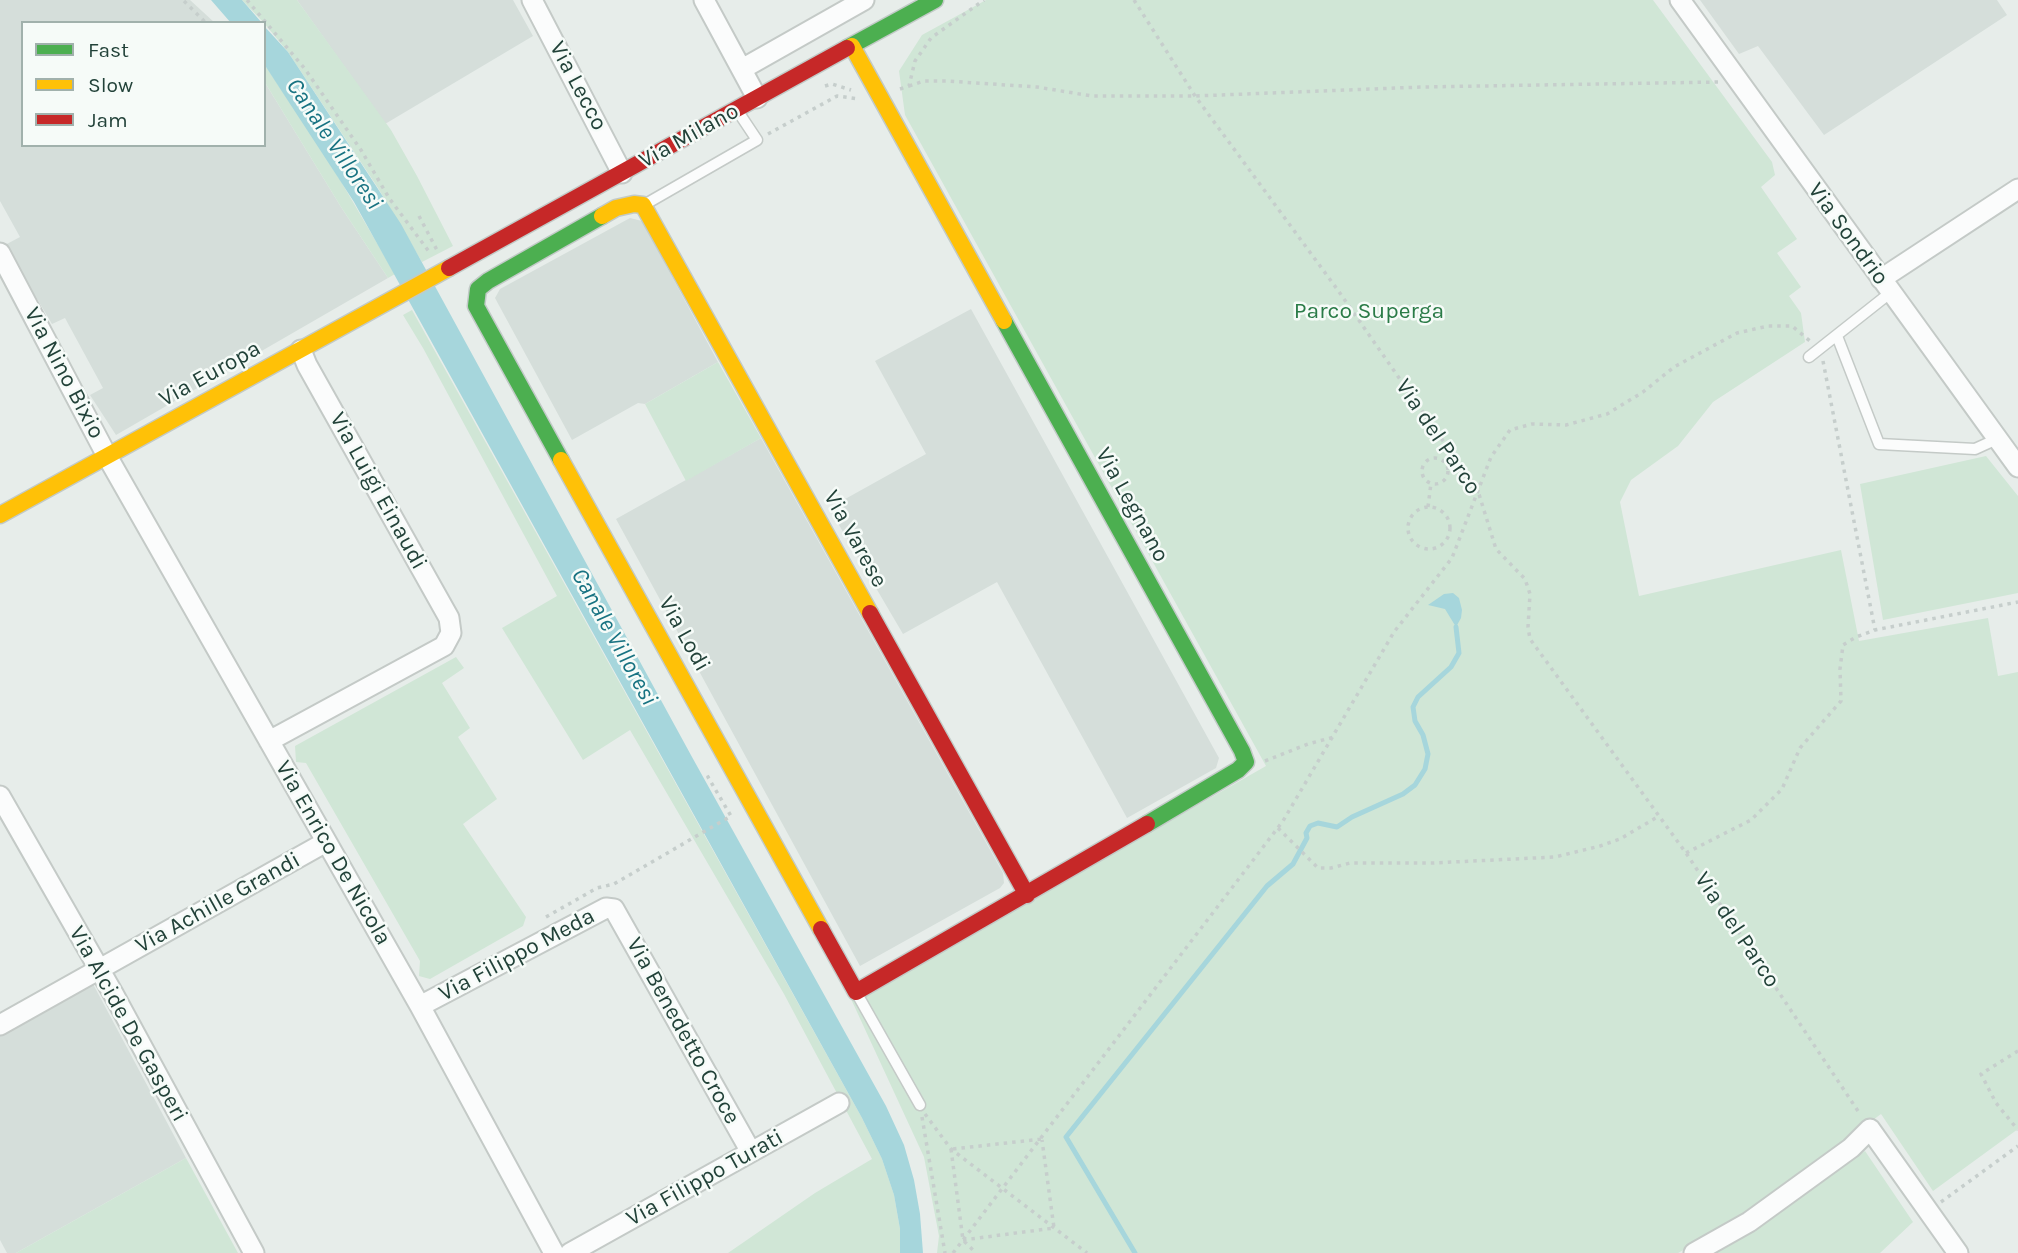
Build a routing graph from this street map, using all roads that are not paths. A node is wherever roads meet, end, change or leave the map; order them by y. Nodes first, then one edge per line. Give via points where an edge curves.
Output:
1 (532, 0) edge
2 (704, 0) edge
3 (864, 0) edge
4 (935, 0) edge
5 (1680, 0) edge
6 (852, 46) junction
7 (742, 69) junction
8 (757, 98) junction
9 (737, 110) junction
10 (622, 173) junction
11 (2018, 189) edge
12 (643, 205) junction
13 (0, 253) edge
14 (443, 271) joint
15 (1886, 286) junction
16 (1837, 336) junction
17 (301, 350) junction
18 (1809, 356) dead end
19 (1997, 439) junction
20 (107, 456) junction
21 (2018, 467) edge
22 (0, 515) edge
23 (269, 741) junction
24 (0, 796) edge
25 (326, 842) junction
26 (1027, 895) junction
27 (614, 909) joint
28 (98, 971) junction
29 (856, 992) junction
30 (421, 1006) junction
31 (0, 1025) edge
32 (839, 1103) dead end
33 (920, 1105) road end
34 (751, 1153) junction
35 (254, 1253) edge
36 (554, 1253) edge
37 (570, 1253) edge
38 (1694, 1253) edge
39 (1958, 1253) edge

1 - 10 street, Via Lecco
2 - 7 street
3 - 7 street, Via Milano
4 - 6 street, Via Milano
5 - 15 street, Via Sondrio
6 - 8 street, Via Milano
6 - 26 street, Via Legnano via 1246,762
7 - 8 street
8 - 9 street, Via Milano
9 - 10 street, Via Milano
9 - 12 lane via 757,140
10 - 14 street, Via Milano
11 - 15 street
12 - 26 street, Via Varese
12 - 29 street, Via Lodi via 617,208 488,281 478,289 476,306
13 - 20 street, Via Nino Bixio
14 - 17 street, Via Europa
15 - 16 lane
15 - 19 street, Via Sondrio
16 - 18 lane
16 - 19 lane via 1879,444 1975,449
17 - 20 street, Via Europa
17 - 23 street, Via Luigi Einaudi via 449,618 451,633 444,646
19 - 21 street, Via Sondrio
20 - 22 street, Via Europa
20 - 23 street, Via Enrico De Nicola
23 - 25 street, Via Enrico De Nicola
24 - 28 street, Via Alcide De Gasperi
25 - 28 street, Via Achille Grandi
25 - 30 street, Via Enrico De Nicola
26 - 29 street
27 - 30 street, Via Filippo Meda via 606,908
27 - 34 street, Via Benedetto Croce
28 - 31 street, Via Achille Grandi
28 - 35 street, Via Alcide De Gasperi
29 - 33 lane
30 - 36 street, Via Enrico De Nicola
32 - 34 street, Via Filippo Turati
34 - 37 street, Via Filippo Turati
38 - 39 street via 1749,1222 1870,1129

